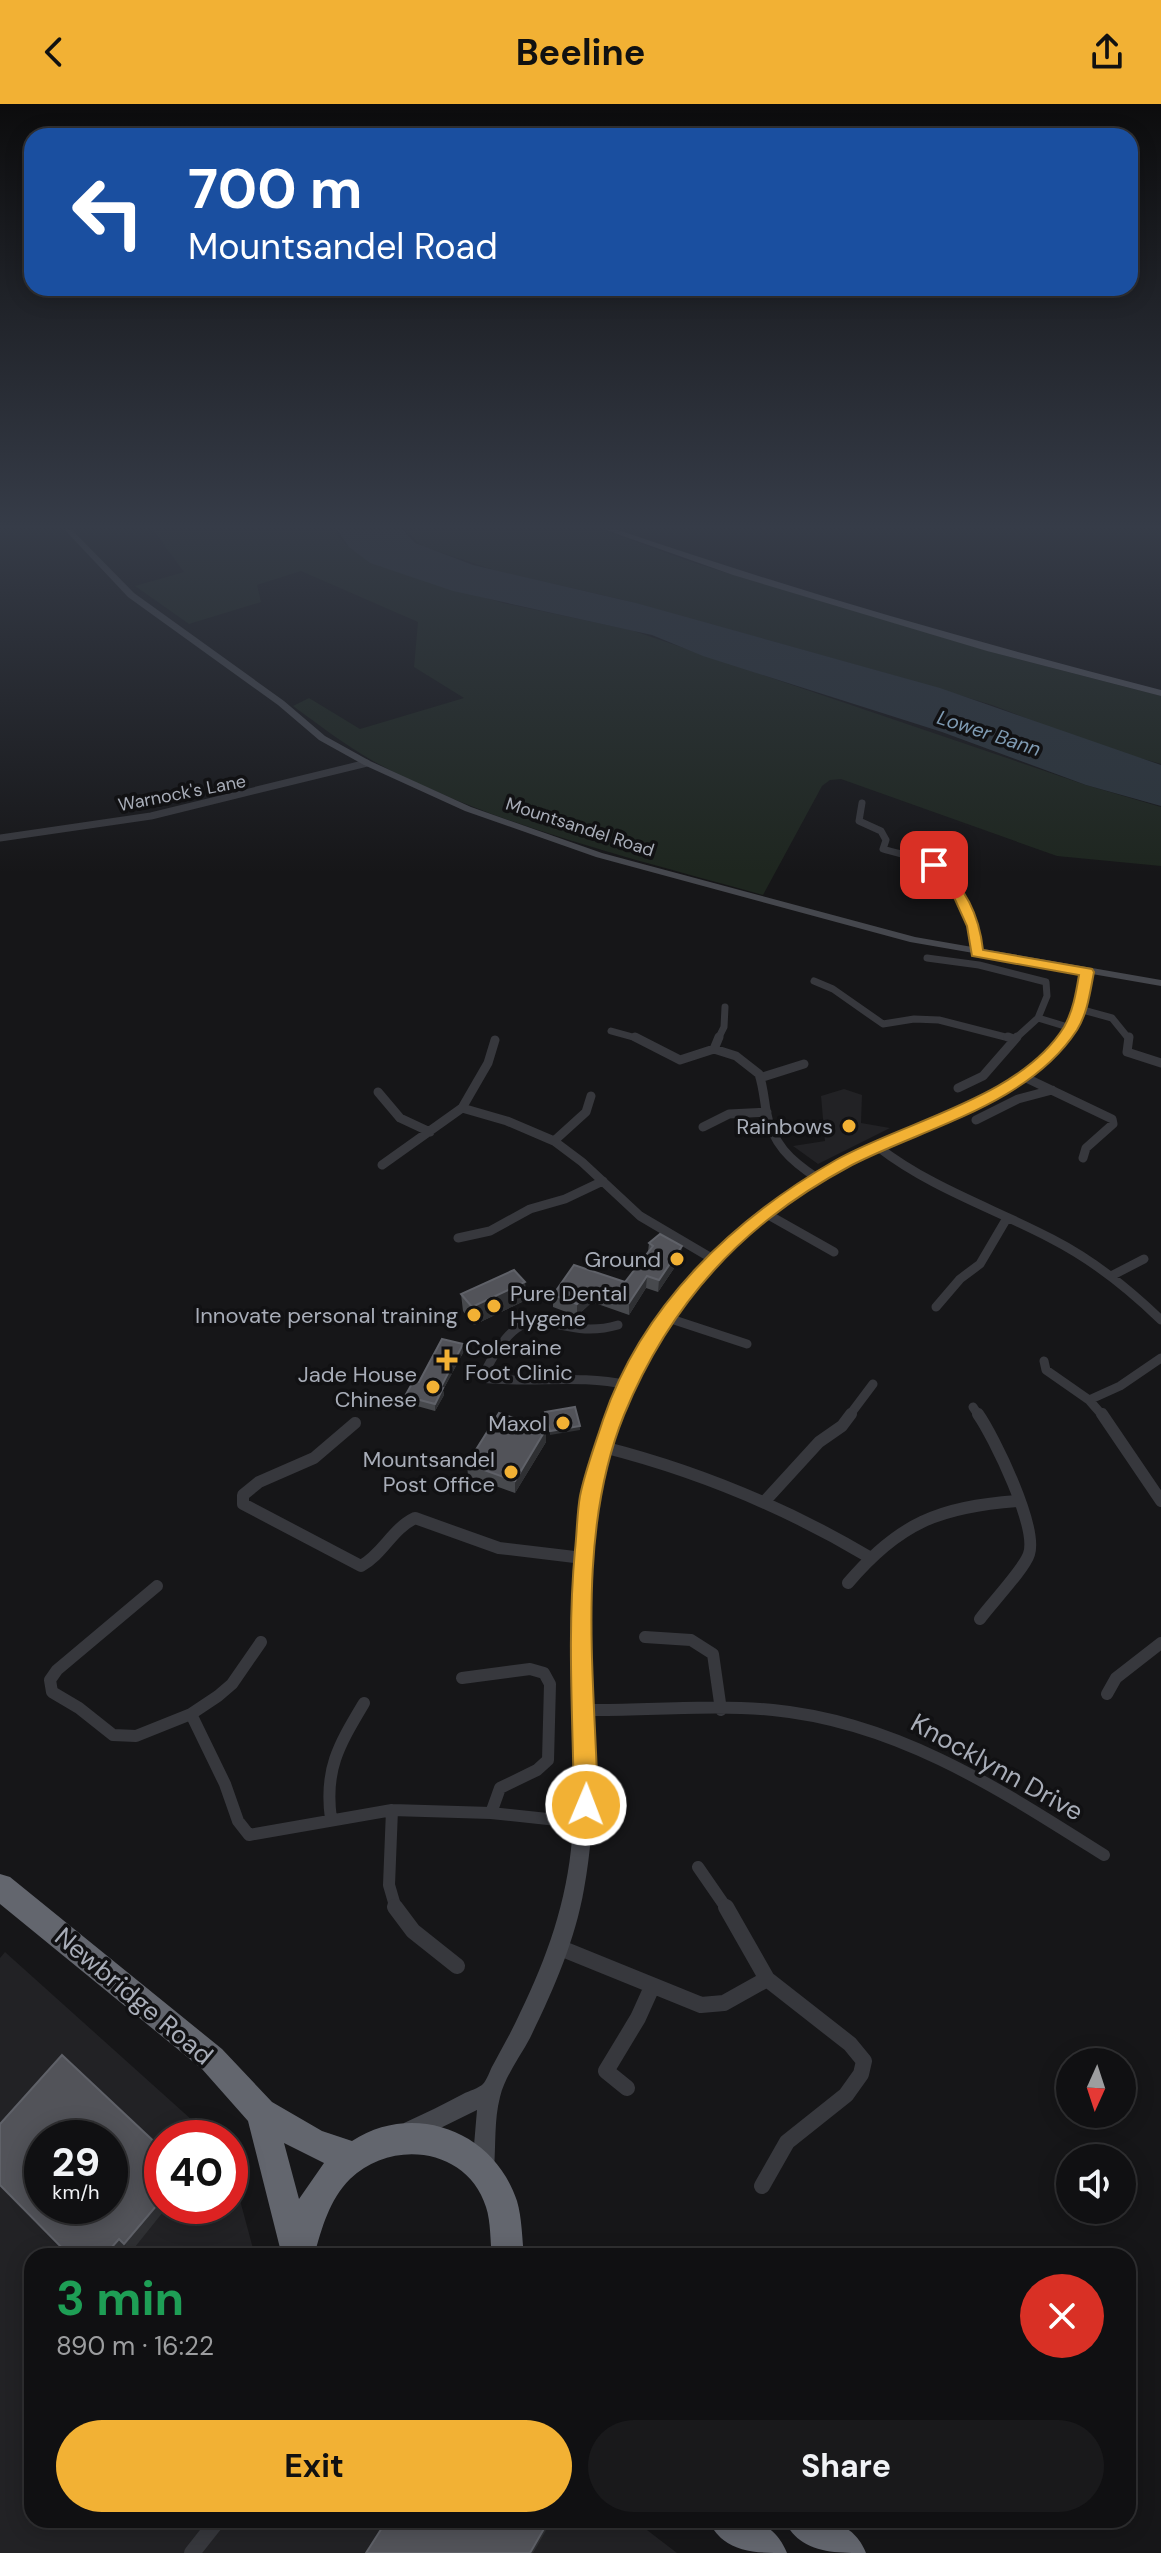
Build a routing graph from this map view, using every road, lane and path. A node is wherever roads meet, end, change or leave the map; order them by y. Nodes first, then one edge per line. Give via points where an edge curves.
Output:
1 (199, 644) edge
2 (974, 644) edge
3 (1161, 693) edge
4 (367, 763) junction
5 (862, 803) dead end
6 (0, 838) edge
7 (977, 953) junction
8 (927, 958) dead end
9 (1087, 972) junction
10 (814, 981) dead end
11 (1161, 983) edge
12 (725, 1007) dead end
13 (1079, 1009) junction
14 (1038, 1018) junction
15 (1071, 1028) junction
16 (611, 1031) dead end
17 (1013, 1039) junction
18 (495, 1040) dead end
19 (714, 1049) junction
20 (1161, 1063) edge
21 (804, 1064) dead end
22 (1022, 1076) junction
23 (763, 1077) junction
24 (958, 1088) dead end
25 (1052, 1090) junction
26 (378, 1092) dead end
27 (591, 1096) dead end
28 (462, 1108) junction
29 (767, 1112) junction
30 (976, 1120) dead end
31 (703, 1127) dead end
32 (430, 1132) junction
33 (554, 1141) junction
34 (878, 1147) junction
35 (1083, 1158) dead end
36 (382, 1165) dead end
37 (817, 1178) junction
38 (603, 1181) junction
39 (765, 1213) junction
40 (1007, 1218) junction
41 (458, 1238) dead end
42 (834, 1252) dead end
43 (713, 1259) junction
44 (1144, 1259) dead end
45 (1113, 1275) junction
46 (936, 1307) dead end
47 (665, 1317) junction
48 (1161, 1320) edge
49 (618, 1325) dead end
50 (747, 1344) dead end
51 (1161, 1358) edge
52 (1044, 1361) dead end
53 (873, 1384) dead end
54 (627, 1385) junction
55 (1089, 1400) junction
56 (973, 1407) dead end
57 (355, 1423) dead end
58 (603, 1447) junction
59 (765, 1501) junction
60 (1017, 1501) junction
61 (1161, 1501) edge
62 (869, 1557) junction
63 (583, 1558) junction
64 (848, 1583) dead end
65 (157, 1586) dead end
66 (980, 1619) dead end
67 (645, 1637) dead end
68 (261, 1642) dead end
69 (1161, 1643) edge
70 (462, 1678) dead end
71 (1107, 1694) dead end
72 (364, 1703) dead end
73 (585, 1710) junction
74 (721, 1710) junction
75 (191, 1714) junction
76 (392, 1810) junction
77 (491, 1813) junction
78 (331, 1819) junction
79 (585, 1823) junction
80 (1104, 1855) dead end
81 (698, 1867) dead end
82 (0, 1887) edge
83 (558, 1947) junction
84 (457, 1966) dead end
85 (767, 1979) junction
86 (652, 1987) junction
87 (627, 2088) dead end
88 (490, 2092) junction
89 (261, 2113) junction
90 (405, 2135) junction
91 (351, 2156) junction
92 (483, 2169) junction
93 (762, 2186) dead end
94 (296, 2248) edge
95 (300, 2248) edge
96 (514, 2248) edge
97 (212, 2528) edge
98 (736, 2528) edge
99 (813, 2528) edge
100 (192, 2553) edge
101 (769, 2553) edge
102 (848, 2553) edge

1 - 4 street, Mountsandel Road via 322,738
2 - 3 main road
4 - 6 street, Warnock's Lane via 151,816
4 - 7 street, Mountsandel Road via 468,809 599,855
5 - 7 street via 859,821 881,831 883,849 934,865 948,876 974,926
7 - 9 street, Mountsandel Road
8 - 14 street via 1046,982 1047,999
9 - 11 street, Mountsandel Road
9 - 13 street
10 - 17 street via 883,1024 947,1022
12 - 19 street via 724,1027
13 - 15 street
13 - 20 street via 1112,1018 1129,1037 1127,1052
14 - 15 street
14 - 17 street
15 - 22 street
16 - 19 street via 648,1043 671,1059 689,1060
17 - 24 street via 979,1081
18 - 28 street
19 - 23 street via 753,1065
21 - 23 street
22 - 25 street
22 - 34 street via 987,1098
23 - 29 street
25 - 30 street via 1018,1099
25 - 35 street via 1112,1119
26 - 32 street via 400,1118
27 - 33 street via 586,1112
28 - 32 street
28 - 33 street
29 - 31 street via 729,1114
29 - 37 street via 782,1150
32 - 36 street
33 - 38 street
34 - 37 street
34 - 40 street via 932,1185
37 - 39 street
38 - 41 street via 490,1231
38 - 43 street via 640,1216
39 - 42 street
39 - 43 street
40 - 45 street
40 - 46 street via 980,1264
43 - 47 street
44 - 45 street
45 - 48 street
47 - 50 street
47 - 54 street
49 - 54 street via 596,1332 551,1321 515,1327 482,1378
51 - 55 street
52 - 55 street via 1046,1370
53 - 59 street via 842,1426 819,1442
54 - 58 street
55 - 61 street
56 - 60 street
57 - 63 street via 314,1458 259,1482 243,1495 243,1504 355,1566 370,1562 415,1518 499,1548
58 - 59 street
58 - 63 street via 590,1496
59 - 62 street
60 - 62 street via 964,1506 922,1518
60 - 66 street via 1029,1554
62 - 64 street
63 - 73 street
65 - 75 street via 57,1670 48,1686 121,1737
67 - 74 street via 684,1638 713,1654
68 - 75 street via 232,1684
69 - 71 street via 1116,1678
70 - 77 street via 530,1669 544,1673 550,1684 548,1760 528,1777 500,1788
72 - 78 street via 330,1763
73 - 74 street, Knocklynn Drive
73 - 79 street
74 - 80 street, Knocklynn Drive via 793,1712 905,1740
75 - 78 street via 249,1835
76 - 77 street
76 - 78 street
76 - 84 street via 386,1873 392,1903 411,1931
77 - 79 street
79 - 83 street via 572,1903
81 - 85 street
82 - 89 highway, Newbridge Road via 212,2059
83 - 86 street
83 - 88 street
85 - 86 street via 712,2006
85 - 93 street via 864,2061 857,2081 839,2100 793,2135
86 - 87 street via 606,2071
88 - 90 street
88 - 92 street
89 - 91 highway, Newbridge Road via 315,2144
89 - 94 highway, Newbridge Road
90 - 91 highway via 377,2141
90 - 92 highway via 433,2137 458,2148
91 - 95 highway via 325,2182 307,2215
92 - 96 highway via 500,2198
97 - 100 street
98 - 101 highway
99 - 102 highway

